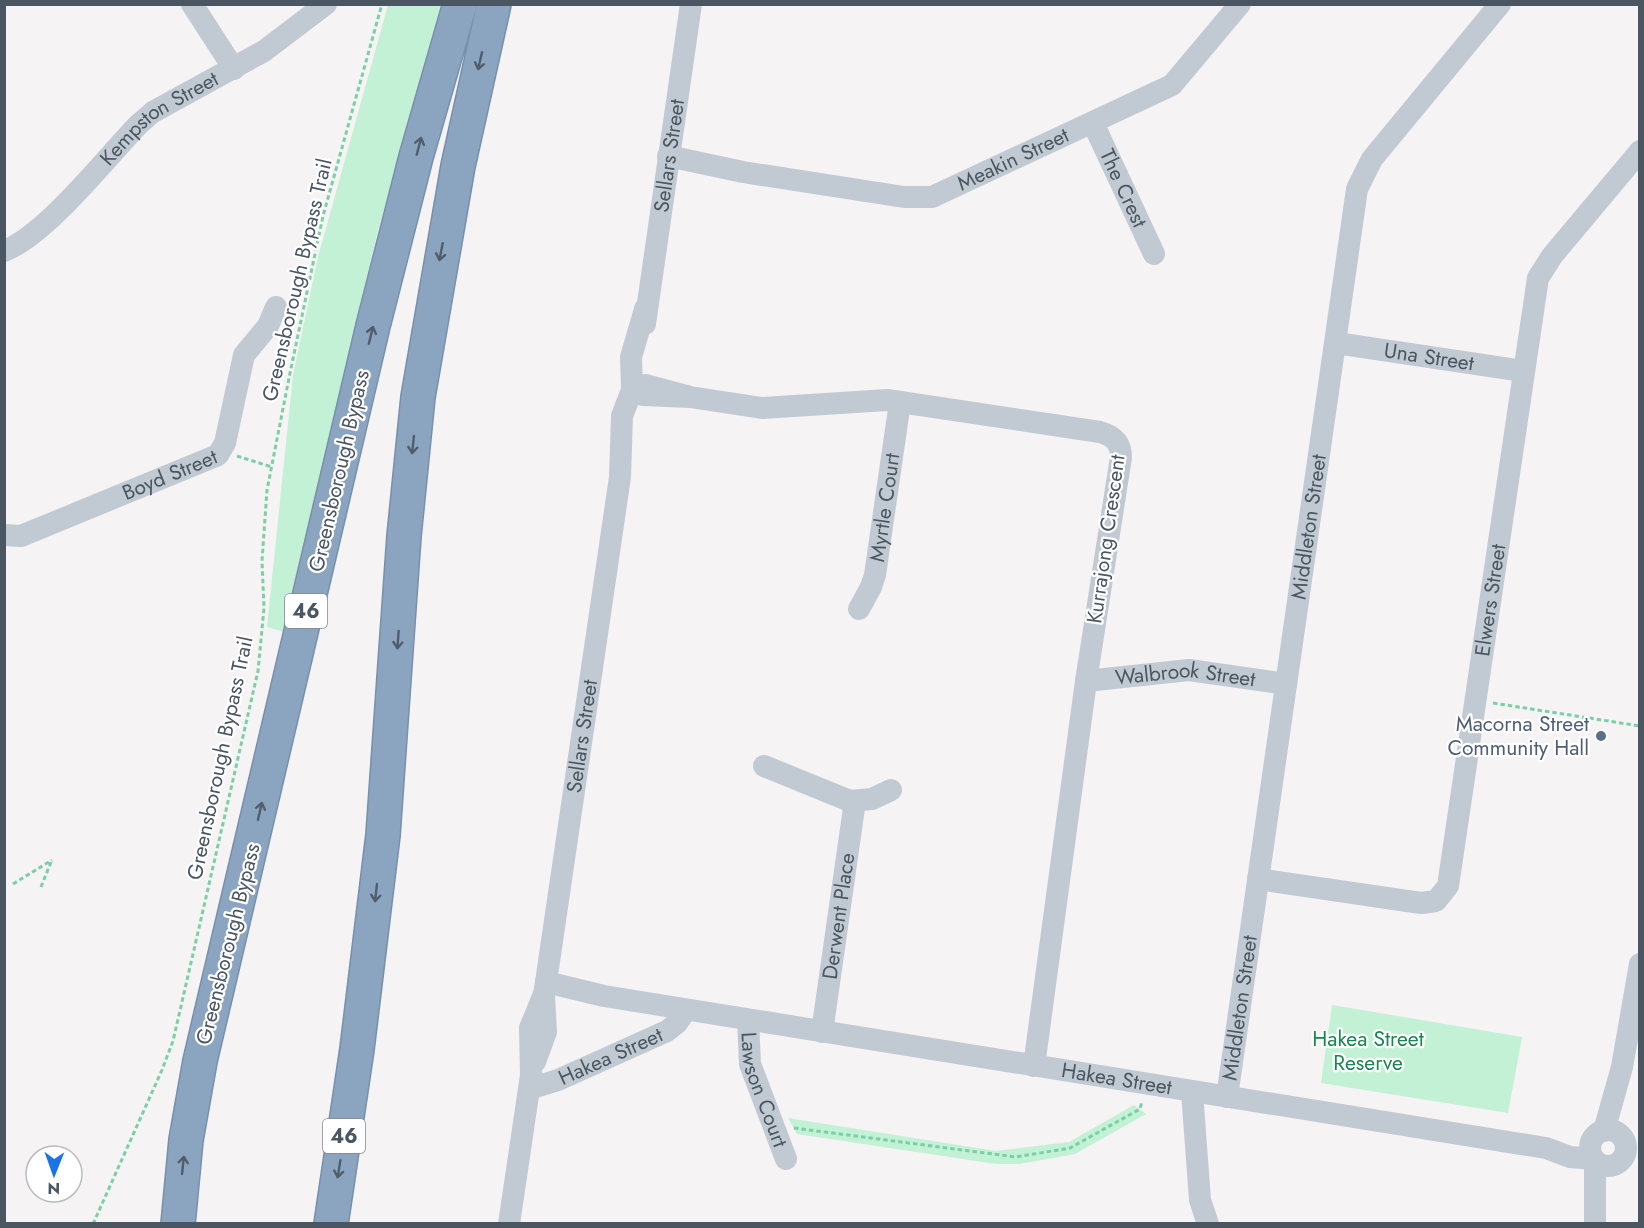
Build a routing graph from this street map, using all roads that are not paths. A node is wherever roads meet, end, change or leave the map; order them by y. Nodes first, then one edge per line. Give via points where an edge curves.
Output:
1 (192, 4) edge
2 (326, 4) edge
3 (460, 4) edge
4 (494, 4) edge
5 (691, 4) edge
6 (1240, 4) edge
7 (1500, 4) edge
8 (234, 69) junction
9 (1093, 123) junction
10 (1640, 151) edge
11 (667, 161) junction
12 (4, 251) edge
13 (1154, 254) dead end
14 (276, 307) dead end
15 (1336, 343) junction
16 (1523, 371) junction
17 (640, 390) junction
18 (900, 402) junction
19 (5, 540) edge
20 (859, 609) dead end
21 (1086, 681) junction
22 (1286, 684) junction
23 (764, 766) dead end
24 (891, 790) dead end
25 (855, 801) junction
26 (1258, 879) junction
27 (1640, 964) edge
28 (545, 988) junction
29 (686, 1010) junction
30 (748, 1020) junction
31 (822, 1032) junction
32 (1034, 1066) junction
33 (530, 1082) junction
34 (1192, 1092) junction
35 (1227, 1096) junction
36 (1615, 1149) edge
37 (786, 1159) dead end
38 (178, 1224) edge
39 (331, 1224) edge
40 (508, 1224) edge
41 (1208, 1224) edge
42 (1595, 1224) edge

1 - 8 street
2 - 8 street, Kempston Street via 284,38
38 -> 3 highway, Greensborough Bypass / 46 via 186,1140 200,1061 371,336
4 -> 39 highway, 46 via 458,166 418,397 383,835
5 - 11 street, Sellars Street
6 - 9 street, Meakin Street via 1172,85
7 - 15 street, Middleton Street via 1363,173 1357,189
8 - 12 street, Kempston Street via 153,112 39,230
9 - 11 street, Meakin Street via 924,198
9 - 13 street, The Crest
10 - 16 street, Elwers Street via 1540,272
11 - 17 street, Sellars Street via 645,309 631,357
14 - 19 street, Boyd Street via 244,356 221,451 208,460
15 - 16 street, Una Street
15 - 22 street, Middleton Street
16 - 26 street, Elwers Street via 1448,886 1436,901 1421,903
17 - 18 street, Kurrajong Crescent via 762,408 863,400
17 - 28 street, Sellars Street via 622,416 620,477
18 - 20 street, Myrtle Court via 874,575
18 - 21 street, Kurrajong Crescent via 1100,432 1119,444 1121,457
21 - 22 street, Walbrook Street via 1189,670
21 - 32 street, Kurrajong Crescent
22 - 26 street, Middleton Street
23 - 25 street
24 - 25 street via 872,799
25 - 31 street, Derwent Place
26 - 35 street, Middleton Street
27 - 36 street via 1622,1067
28 - 29 street, Hakea Street
28 - 33 street, Sellars Street via 530,1028
29 - 30 street, Hakea Street
29 - 33 street, Hakea Street via 667,1031 558,1080
30 - 31 street, Hakea Street
30 - 37 street, Lawson Court via 750,1065
31 - 32 street, Hakea Street
32 - 34 street, Hakea Street
33 - 40 street, Sellars Street
34 - 35 street, Hakea Street
34 - 41 street via 1200,1200
35 - 36 street, Hakea Street via 1546,1148
36 - 42 street

